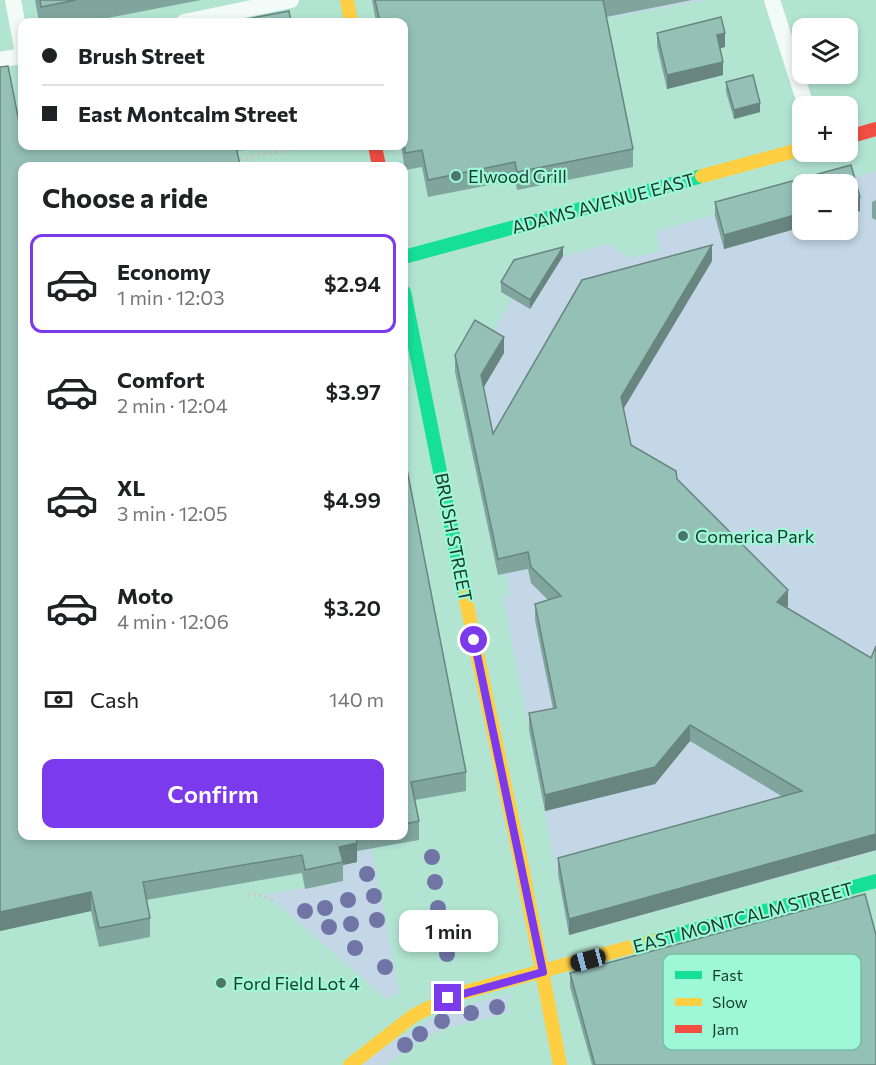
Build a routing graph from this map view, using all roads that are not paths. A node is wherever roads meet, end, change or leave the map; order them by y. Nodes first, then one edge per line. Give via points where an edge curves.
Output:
1 (13, 0) edge
2 (291, 0) edge
3 (347, 0) edge
4 (772, 0) edge
5 (203, 18) edge
6 (350, 18) edge
7 (18, 27) edge
8 (18, 57) edge
9 (0, 60) edge
10 (803, 96) edge
11 (876, 129) edge
12 (858, 134) edge
13 (792, 152) edge
14 (408, 256) edge
15 (408, 312) edge
16 (876, 881) edge
17 (543, 972) junction
18 (350, 1065) edge
19 (560, 1065) edge

1 - 7 street
2 - 5 street
3 - 6 street
4 - 10 street
8 - 9 street
11 - 12 street
13 - 14 street, ADAMS AVENUE EAST
15 - 17 street, BRUSH STREET
16 - 17 street, EAST MONTCALM STREET
17 - 18 street, EAST MONTCALM STREET via 434,1003
17 - 19 street, BRUSH STREET

